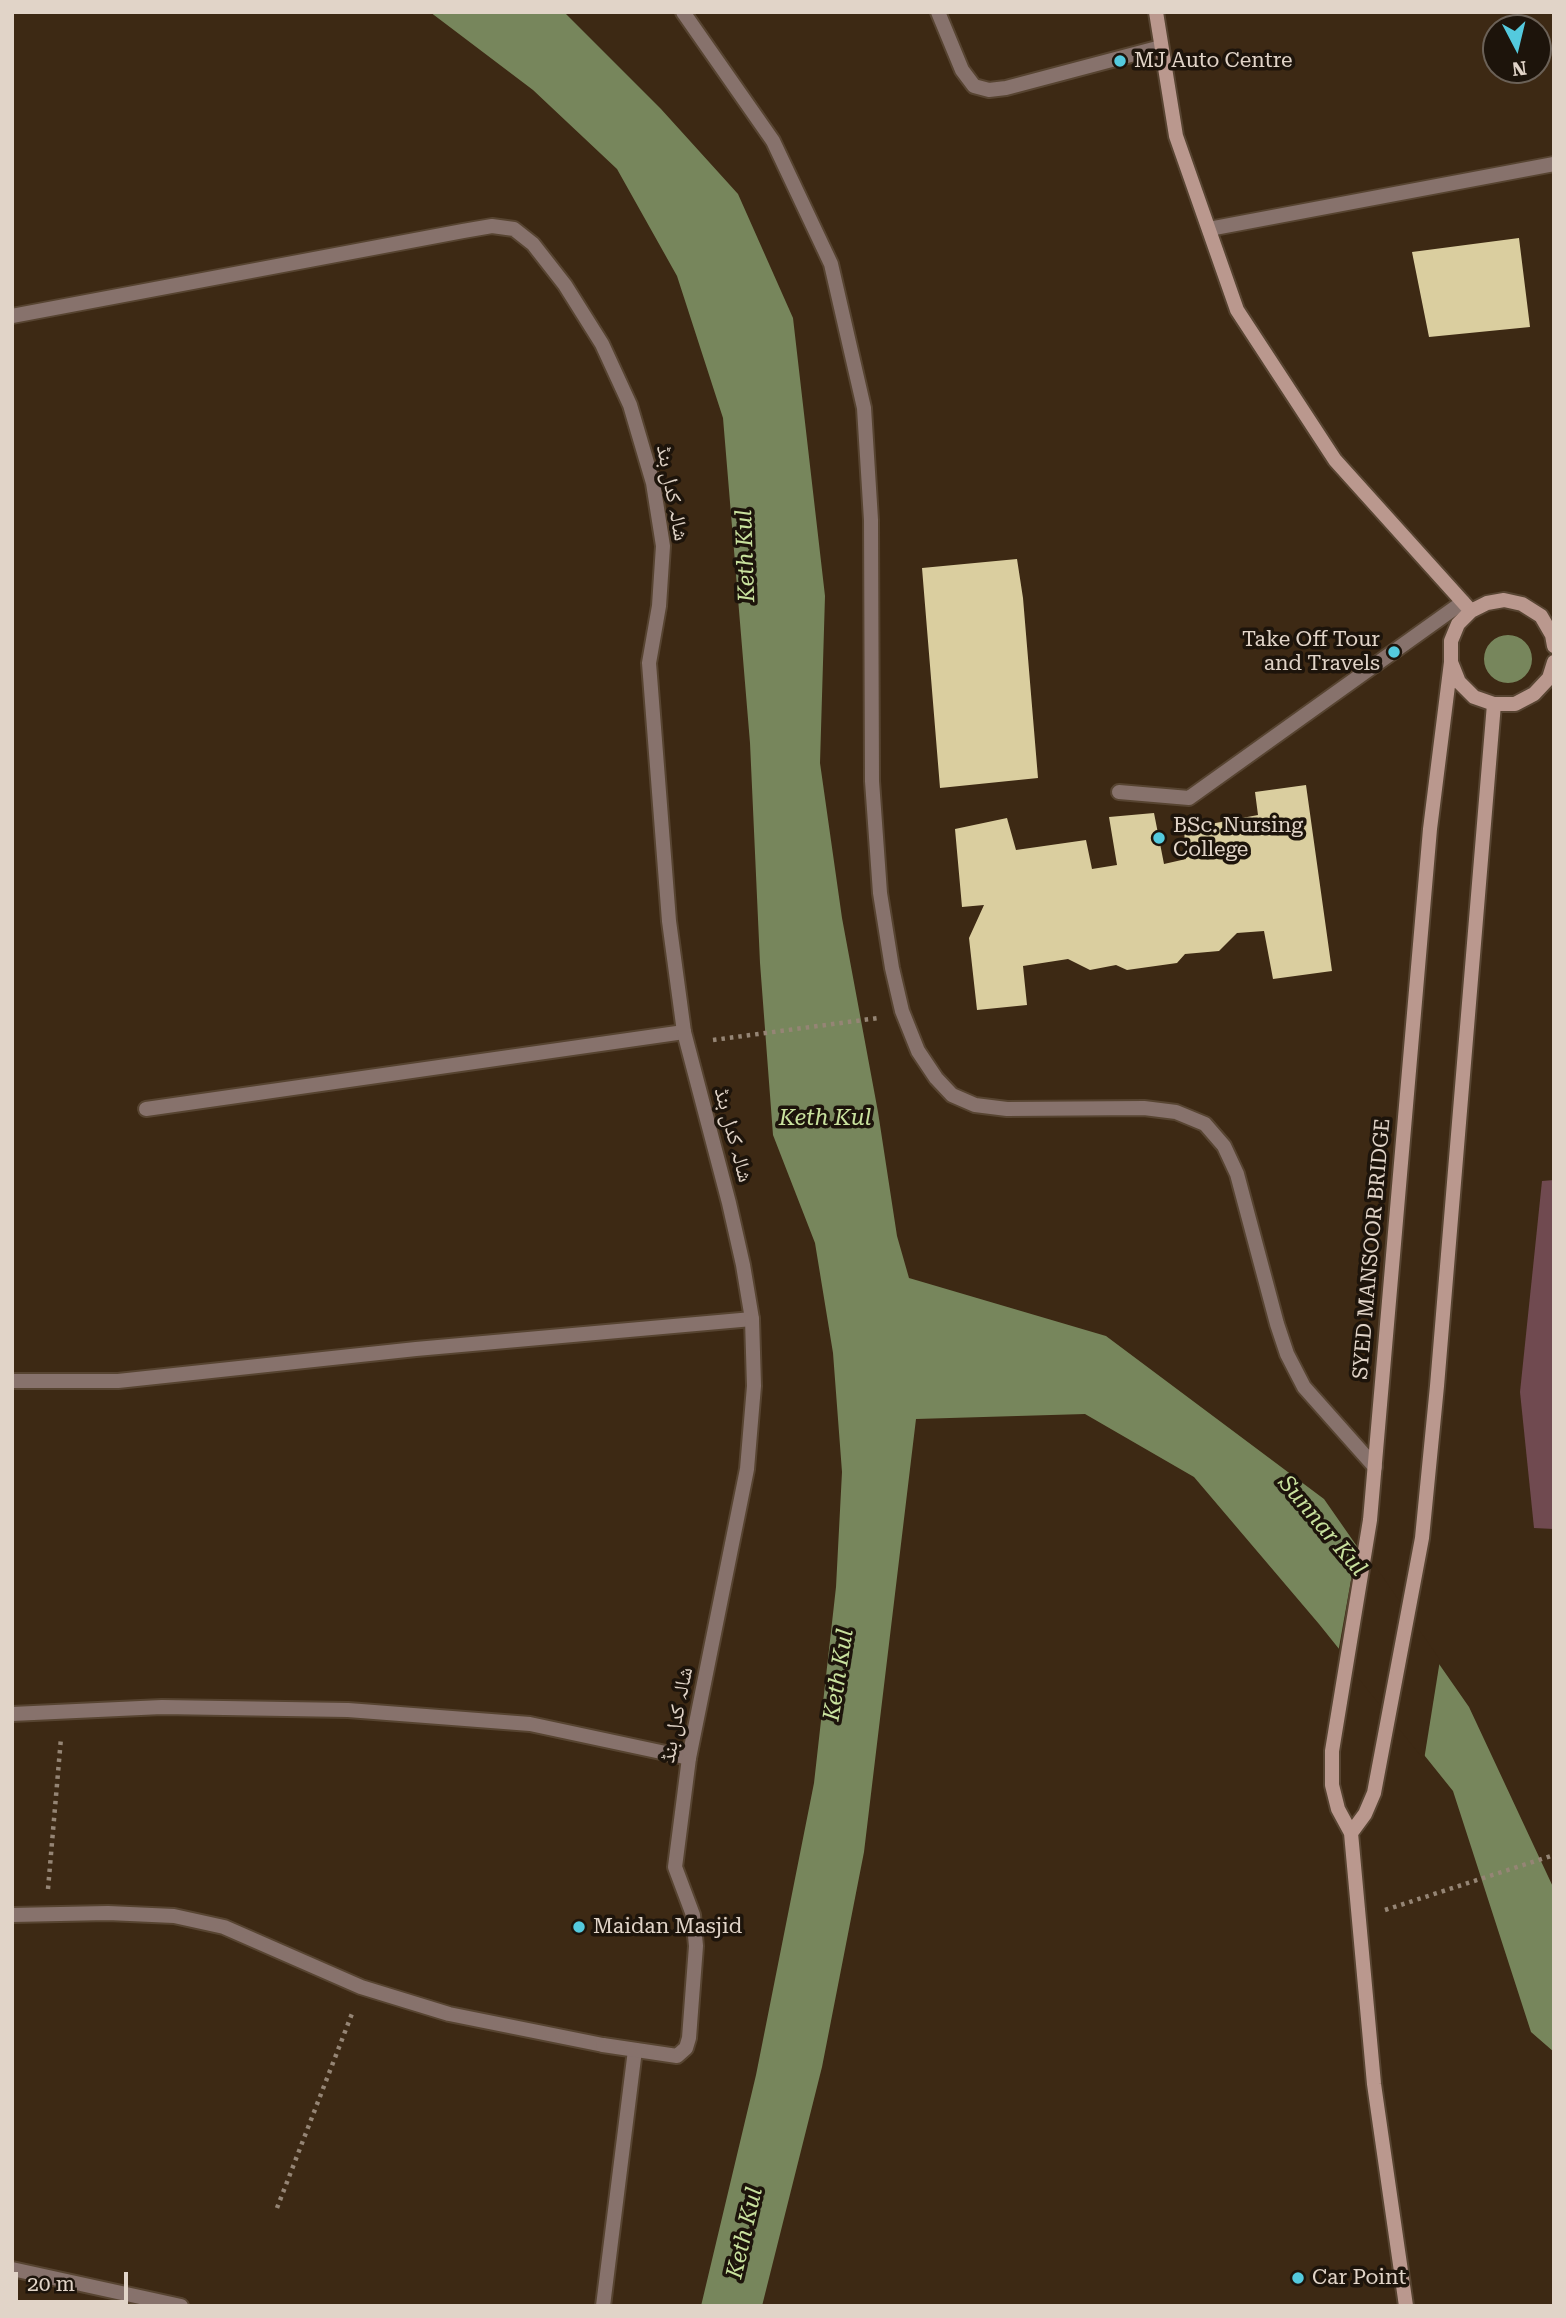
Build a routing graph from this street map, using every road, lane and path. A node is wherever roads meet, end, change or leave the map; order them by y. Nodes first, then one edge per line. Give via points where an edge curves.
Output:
1 (683, 12) edge
2 (938, 12) edge
3 (1156, 12) edge
4 (1161, 47) junction
5 (1554, 164) edge
6 (1209, 229) junction
7 (12, 316) edge
8 (1467, 606) junction
9 (1553, 636) edge
10 (1451, 662) junction
11 (1554, 662) edge
12 (1494, 704) junction
13 (1119, 792) dead end
14 (877, 1019) dead end
15 (684, 1032) junction
16 (722, 1040) dead end
17 (146, 1108) dead end
18 (752, 1319) junction
19 (12, 1381) edge
20 (1374, 1467) junction
21 (63, 1712) junction
22 (12, 1714) edge
23 (689, 1758) junction
24 (1350, 1833) junction
25 (1554, 1855) edge
26 (46, 1914) junction
27 (12, 1915) edge
28 (1358, 1919) junction
29 (361, 1987) junction
30 (635, 2050) junction
31 (278, 2208) dead end
32 (12, 2269) edge
33 (181, 2306) edge
34 (603, 2306) edge
35 (1406, 2306) edge

1 - 20 street via 773,141 831,264 864,408 880,893 902,1011 918,1051 953,1095 975,1105 1144,1108 1177,1112 1205,1124 1224,1146 1237,1174 1287,1354 1304,1387
2 - 4 street via 962,70 974,86 989,90
3 - 4 main road
4 - 6 main road via 1175,136
5 - 6 street
6 - 8 main road via 1237,310 1335,460
7 - 15 street, شالہ کدل بنڈ via 492,226 514,229 533,244 602,344 630,405 653,484 663,546 649,663 651,700 669,920
8 - 9 main road via 1504,600 1522,604 1541,616
8 - 10 main road, SYED MANSOOR BRIDGE via 1451,641
8 - 13 street via 1189,798
10 - 12 main road via 1459,682 1474,697
10 - 20 main road, SYED MANSOOR BRIDGE via 1430,829
11 - 12 main road via 1549,678 1534,694 1516,704
12 - 24 main road via 1422,1538 1382,1761 1365,1814
14 - 16 path
15 - 17 street
15 - 18 street, شالہ کدل بنڈ via 729,1203
18 - 19 street via 118,1381
18 - 23 street, شالہ کدل بنڈ via 754,1386 747,1469
20 - 24 main road, SYED MANSOOR BRIDGE via 1370,1520 1332,1751 1332,1785
21 - 22 street
21 - 23 street via 162,1707 361,1711 530,1724
21 - 26 path
23 - 30 street, شالہ کدل بنڈ via 675,1867 693,1915 696,1946 691,2027 686,2048 677,2056
24 - 28 main road, SYED MANSOOR BRIDGE
25 - 28 path
26 - 27 street, شالہ کدل بنڈ
26 - 29 street, شالہ کدل بنڈ via 174,1916 224,1927
28 - 35 main road, SYED MANSOOR BRIDGE via 1374,2084
29 - 30 street, شالہ کدل بنڈ via 449,2014
29 - 31 path
30 - 34 street
32 - 33 street

